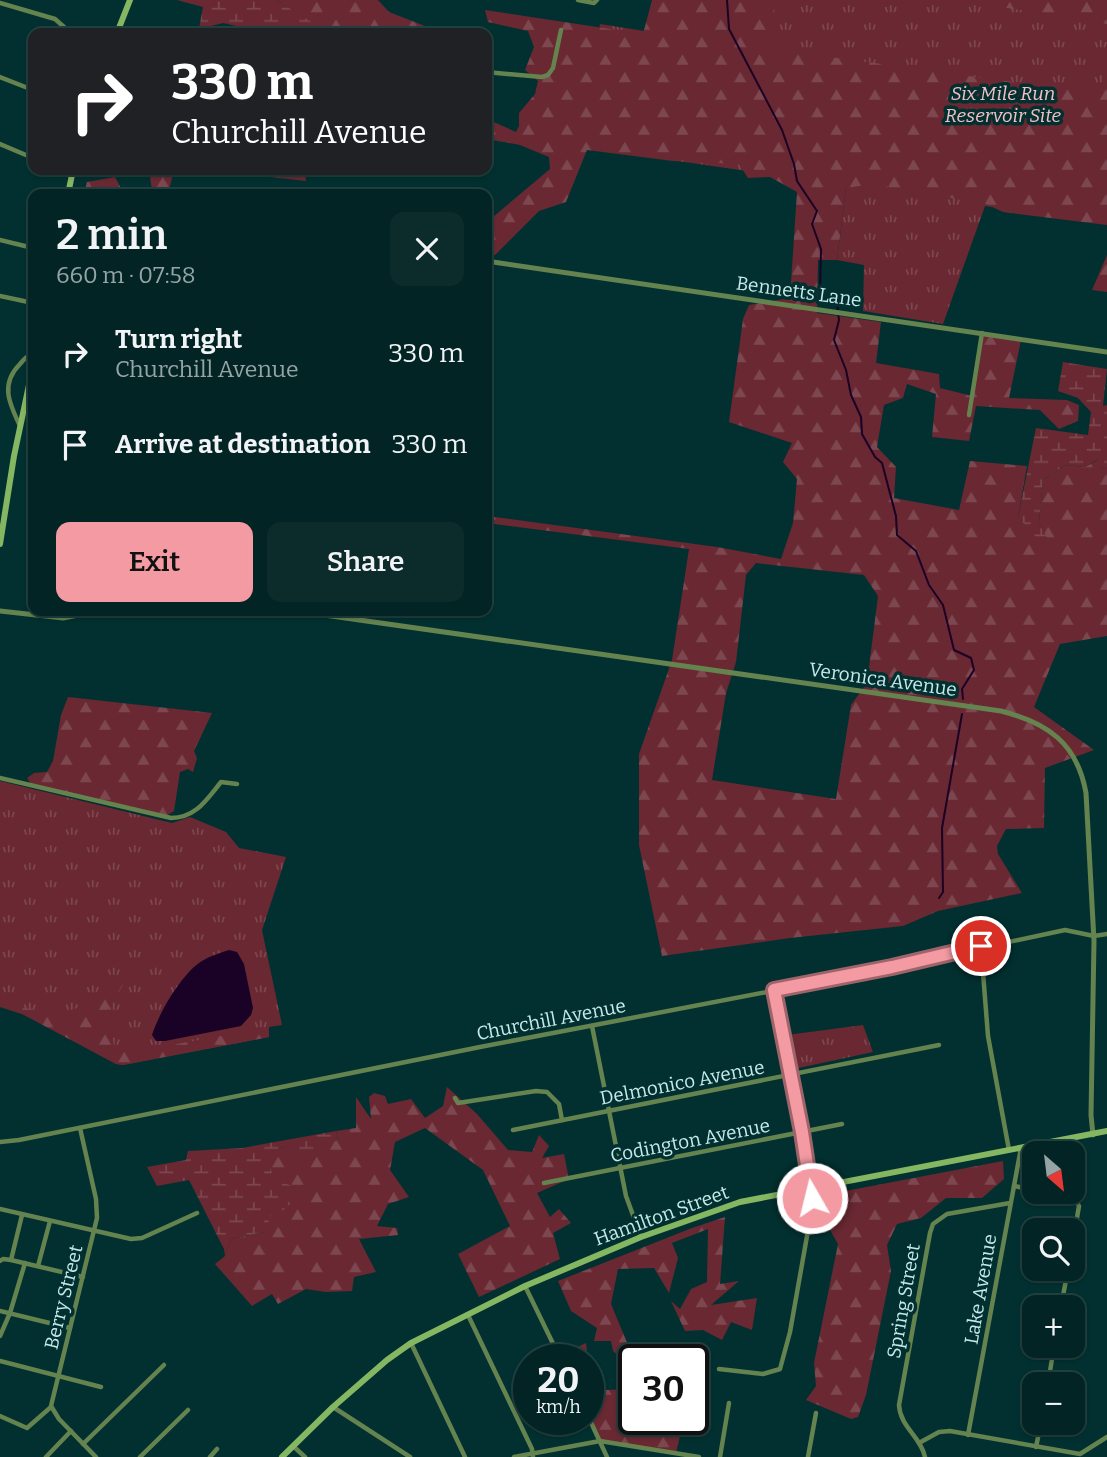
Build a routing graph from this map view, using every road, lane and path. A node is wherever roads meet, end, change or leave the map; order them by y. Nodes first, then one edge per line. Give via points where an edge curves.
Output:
1 (130, 0) edge
2 (578, 0) edge
3 (597, 0) edge
4 (0, 3) edge
5 (64, 27) dead end
6 (119, 28) edge
7 (561, 30) dead end
8 (492, 73) edge
9 (0, 76) edge
10 (28, 88) edge
11 (0, 144) edge
12 (28, 156) edge
13 (0, 240) edge
14 (28, 247) edge
15 (492, 262) edge
16 (0, 296) edge
17 (28, 302) edge
18 (982, 333) junction
19 (1107, 352) edge
20 (28, 357) edge
21 (28, 389) edge
22 (3, 394) edge
23 (969, 415) dead end
24 (20, 426) junction
25 (0, 538) edge
26 (0, 544) edge
27 (0, 611) edge
28 (28, 614) edge
29 (45, 616) edge
30 (73, 616) edge
31 (331, 616) edge
32 (0, 778) edge
33 (237, 784) dead end
34 (1107, 934) edge
35 (1094, 936) junction
36 (981, 946) junction
37 (774, 990) junction
38 (592, 1026) junction
39 (939, 1045) dead end
40 (791, 1074) junction
41 (456, 1098) dead end
42 (610, 1110) junction
43 (562, 1120) junction
44 (842, 1124) dead end
45 (80, 1128) junction
46 (513, 1130) dead end
47 (1107, 1131) edge
48 (802, 1132) junction
49 (1093, 1135) junction
50 (0, 1142) edge
51 (1021, 1148) junction
52 (1009, 1150) junction
53 (621, 1169) junction
54 (544, 1184) dead end
55 (1014, 1186) junction
56 (811, 1188) junction
57 (1022, 1188) edge
58 (1010, 1203) junction
59 (0, 1209) edge
60 (197, 1213) dead end
61 (22, 1215) junction
62 (50, 1221) junction
63 (94, 1231) junction
64 (641, 1237) junction
65 (11, 1260) junction
66 (0, 1261) edge
67 (24, 1263) junction
68 (38, 1266) junction
69 (83, 1277) junction
70 (524, 1286) junction
71 (0, 1311) edge
72 (10, 1313) junction
73 (467, 1314) junction
74 (70, 1328) junction
75 (0, 1336) edge
76 (411, 1343) junction
77 (553, 1344) edge
78 (0, 1361) edge
79 (164, 1365) dead end
80 (719, 1369) dead end
81 (58, 1376) junction
82 (101, 1387) dead end
83 (729, 1403) dead end
84 (51, 1407) junction
85 (333, 1407) junction
86 (188, 1410) dead end
87 (816, 1413) dead end
88 (0, 1416) edge
89 (71, 1431) junction
90 (597, 1435) edge
91 (968, 1435) junction
92 (1038, 1435) edge
93 (1107, 1437) edge
94 (600, 1441) junction
95 (919, 1443) junction
96 (83, 1444) junction
97 (293, 1446) junction
98 (1036, 1447) junction
99 (217, 1449) dead end
100 (533, 1455) edge
101 (46, 1457) edge
102 (96, 1457) edge
103 (140, 1457) edge
104 (210, 1457) edge
105 (282, 1457) edge
106 (305, 1457) edge
107 (410, 1457) edge
108 (465, 1457) edge
109 (514, 1457) edge
110 (607, 1457) edge
111 (699, 1457) edge
112 (720, 1457) edge
113 (808, 1457) edge
114 (925, 1457) edge

1 - 6 main road
2 - 3 street
4 - 5 street via 55,19
7 - 8 street via 548,75
9 - 10 street
11 - 12 street
13 - 14 street
15 - 18 street, Bennetts Lane
16 - 17 street
18 - 19 street, Bennetts Lane
18 - 23 street
20 - 22 street via 13,370
21 - 24 main road
22 - 24 street
24 - 25 main road
25 - 26 main road
27 - 28 street
29 - 30 street
31 - 35 street, Veronica Avenue via 1001,711 1034,721 1065,744 1083,778
32 - 33 street via 171,818 197,812 220,782
34 - 35 street, Churchill Avenue
35 - 36 street, Churchill Avenue via 1065,930
35 - 49 street, Veronica Avenue
36 - 37 street, Churchill Avenue
36 - 52 street via 988,1036
37 - 38 street, Churchill Avenue
37 - 40 street
38 - 42 street
38 - 45 street, Churchill Avenue
39 - 40 street, Delmonico Avenue
40 - 42 street, Delmonico Avenue
40 - 48 street
41 - 43 street via 458,1103 547,1092 559,1104
42 - 43 street, Delmonico Avenue
42 - 53 street
43 - 46 street, Delmonico Avenue
44 - 48 street, Codington Avenue
45 - 50 street, Churchill Avenue
45 - 63 street, Berry Street via 96,1199
47 - 49 main road, Hamilton Street
48 - 53 street, Codington Avenue
48 - 56 street
49 - 51 main road, Hamilton Street
51 - 52 main road, Hamilton Street
51 - 55 street, Lake Avenue
52 - 56 main road, Hamilton Street
53 - 54 street, Codington Avenue
53 - 64 street
55 - 57 street
55 - 58 street, Lake Avenue
56 - 64 main road, Hamilton Street via 740,1202
56 - 80 street via 810,1221 780,1369 763,1374
58 - 91 street, Lake Avenue
58 - 95 street, Spring Street via 947,1214 933,1224 899,1405 905,1426
59 - 61 street
60 - 63 street via 142,1238
61 - 62 street
61 - 65 street
62 - 63 street
62 - 68 street
63 - 69 street, Berry Street
64 - 70 main road, Hamilton Street
65 - 66 street
65 - 67 street
67 - 68 street
67 - 72 street
68 - 69 street
69 - 74 street, Berry Street
70 - 73 main road, Hamilton Street
70 - 77 street
71 - 72 street
72 - 74 street
72 - 75 street
73 - 76 main road, Hamilton Street
73 - 100 street
74 - 81 street, Berry Street
76 - 85 main road, Hamilton Street
76 - 108 street
78 - 81 street
79 - 96 street
81 - 82 street
81 - 84 street, Berry Street
83 - 112 street
84 - 88 street via 27,1428
84 - 89 street
85 - 97 main road, Hamilton Street
85 - 107 street
86 - 103 street
87 - 113 street
89 - 96 street
89 - 101 street
90 - 94 street
91 - 95 street via 939,1432
91 - 98 street
92 - 98 street
93 - 98 street via 1080,1454
94 - 100 street
94 - 110 street
94 - 111 street
95 - 114 street, Spring Street
96 - 102 street
97 - 105 main road, Hamilton Street
97 - 106 street
99 - 104 street
100 - 109 street

